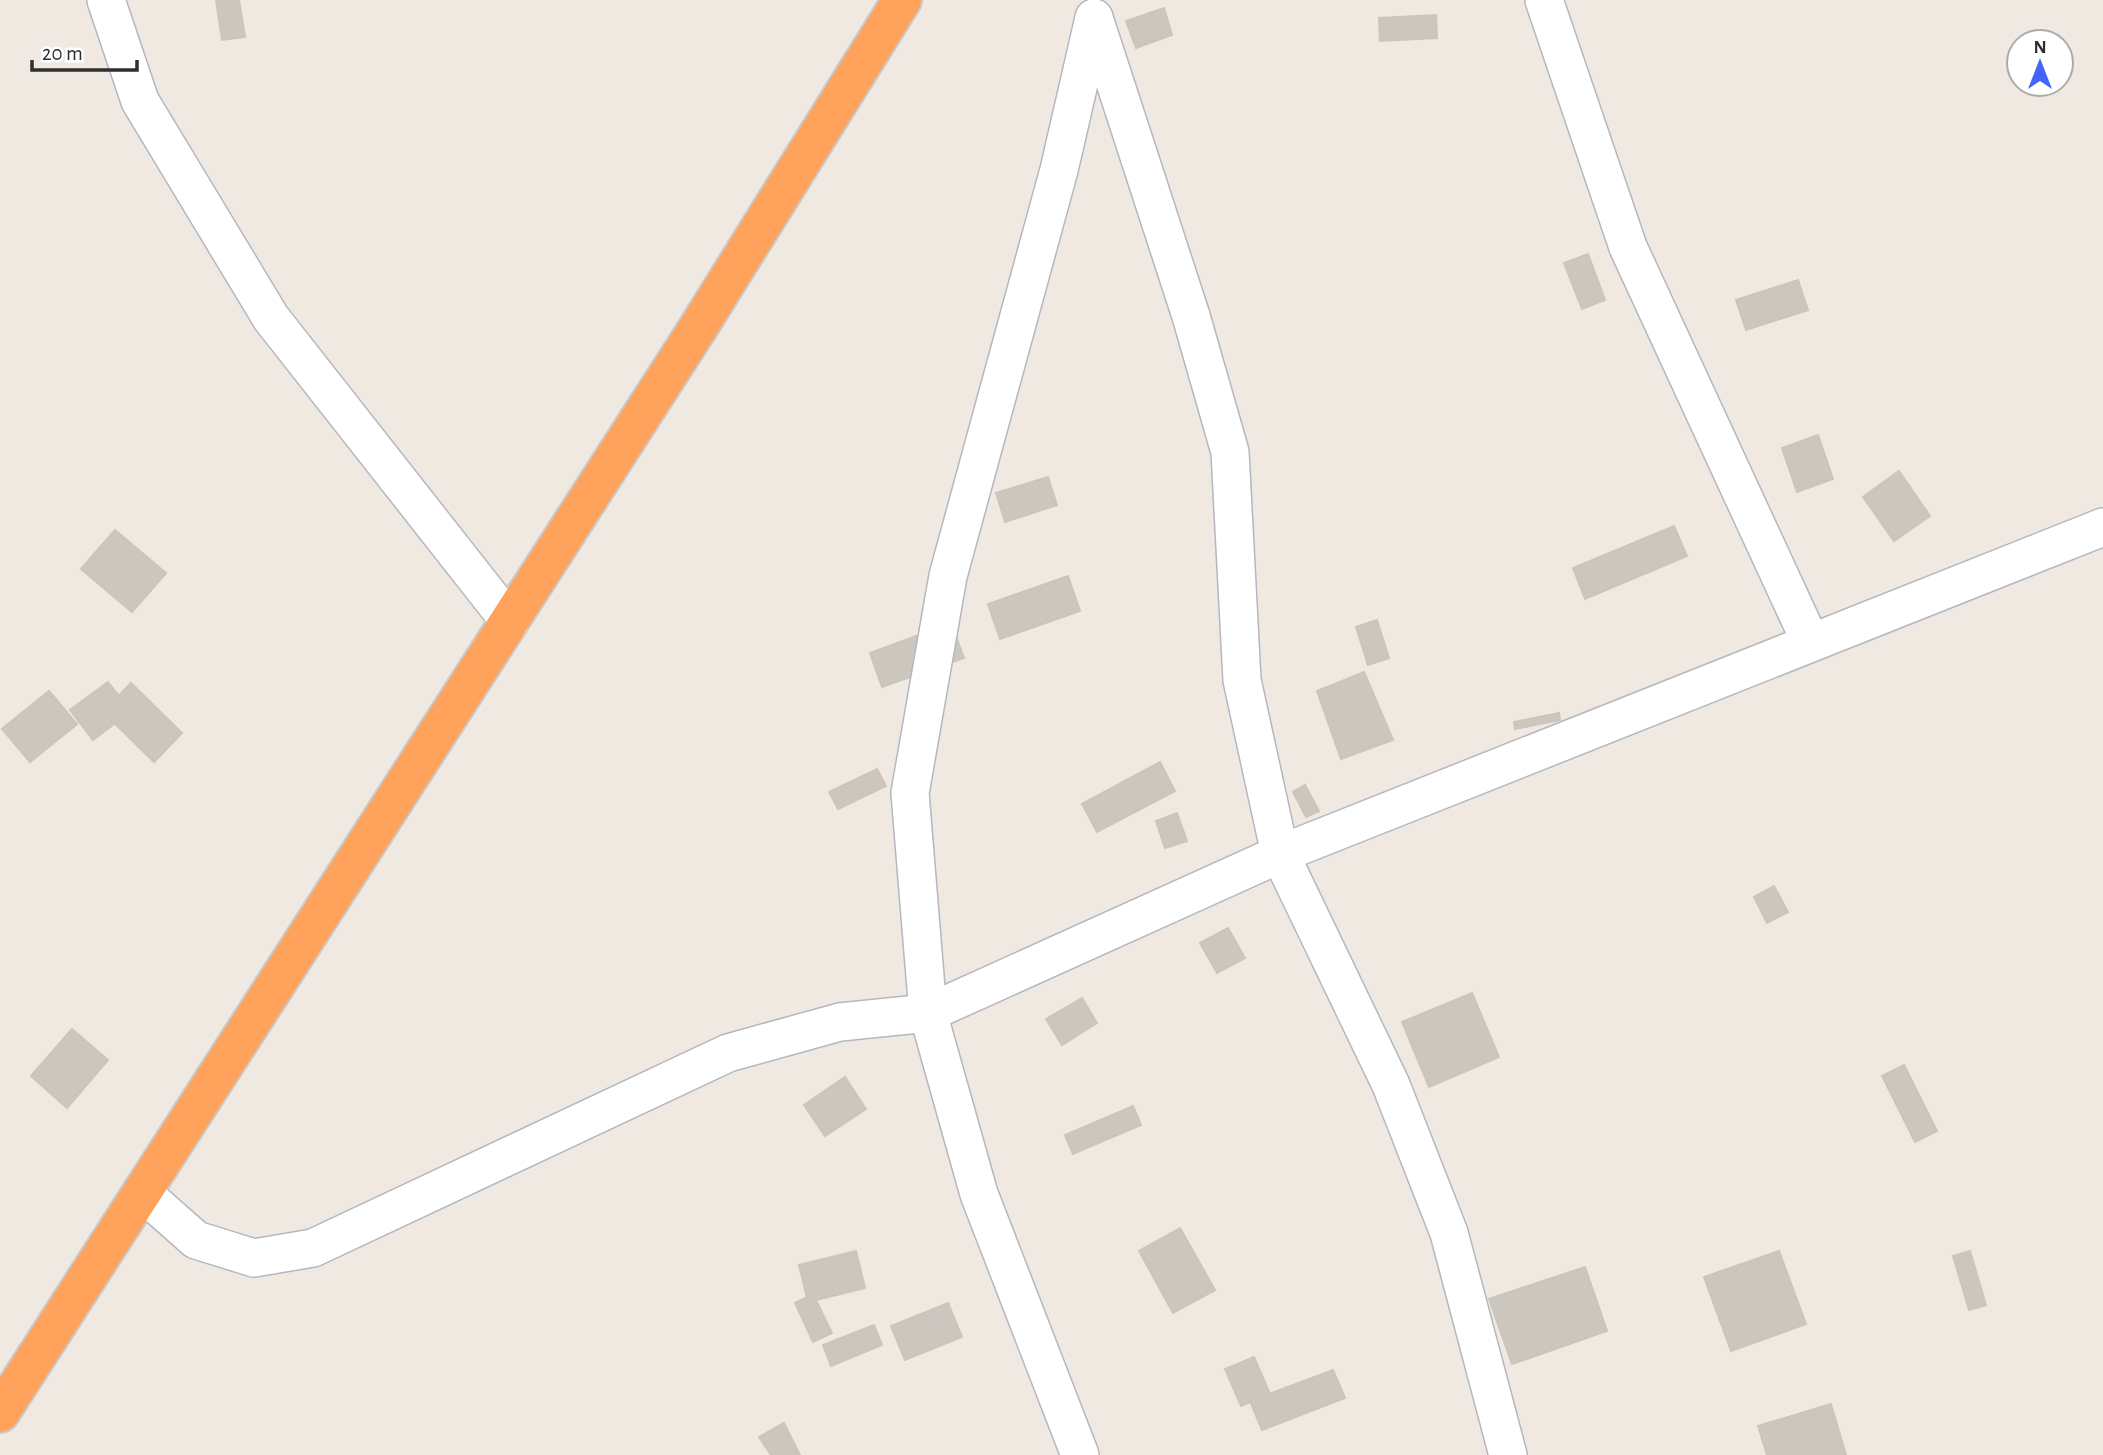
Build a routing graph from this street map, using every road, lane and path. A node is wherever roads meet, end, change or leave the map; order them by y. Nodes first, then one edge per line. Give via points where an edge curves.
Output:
1 (106, 0) edge
2 (902, 0) edge
3 (1544, 0) edge
4 (1095, 9) edge
5 (2103, 527) edge
6 (510, 622) junction
7 (1810, 641) junction
8 (1280, 854) junction
9 (928, 1013) junction
10 (144, 1194) junction
11 (0, 1413) edge
12 (1080, 1455) edge
13 (1508, 1455) edge

1 - 6 street via 140,101 271,318
2 - 6 highway
3 - 7 street via 1628,247
4 - 8 street via 1230,452 1242,680
4 - 9 street via 1059,170 948,576 912,779
5 - 7 street
6 - 10 highway
7 - 8 street
8 - 9 street
8 - 13 street via 1391,1085 1449,1233
9 - 10 street via 840,1021 728,1053 313,1248 254,1258 196,1240
9 - 12 street via 979,1194
10 - 11 highway

